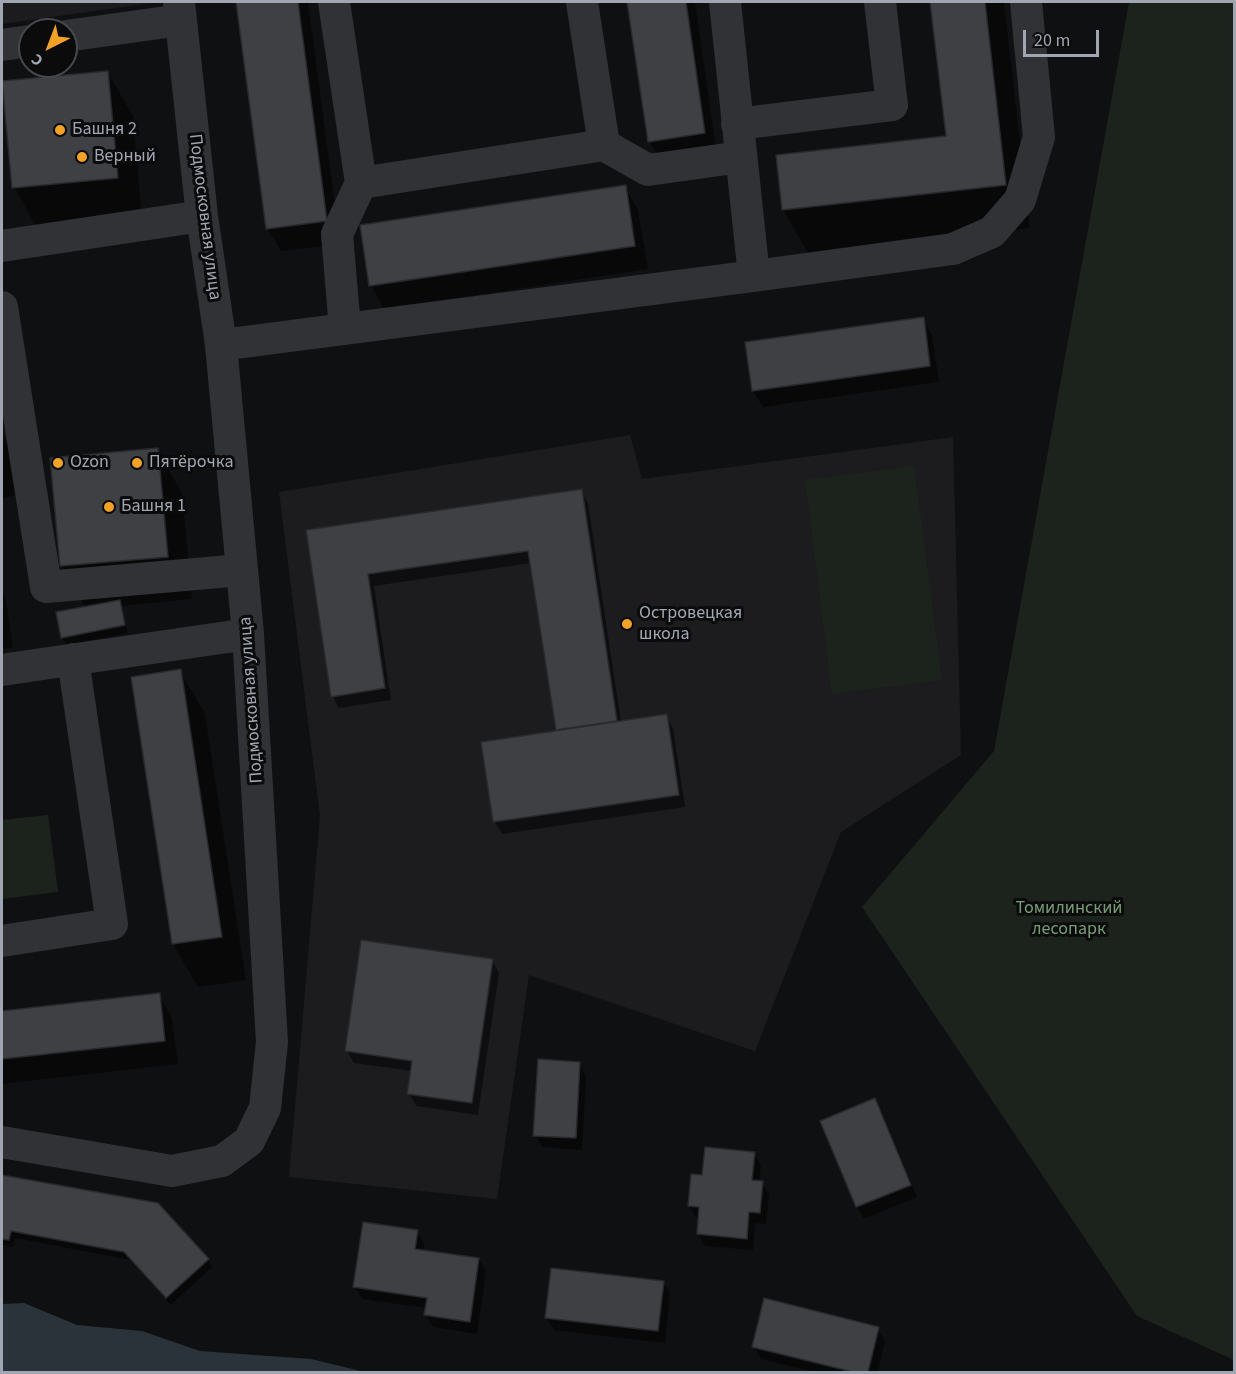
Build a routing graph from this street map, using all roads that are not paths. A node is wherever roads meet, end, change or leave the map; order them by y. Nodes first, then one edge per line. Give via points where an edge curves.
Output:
1 (334, 2) edge
2 (582, 2) edge
3 (724, 2) edge
4 (880, 2) edge
5 (1026, 2) edge
6 (180, 10) edge
7 (78, 33) edge
8 (18, 43) edge
9 (2, 45) edge
10 (737, 124) junction
11 (604, 145) junction
12 (741, 157) junction
13 (362, 183) junction
14 (202, 216) junction
15 (2, 246) edge
16 (754, 276) junction
17 (2, 307) edge
18 (345, 329) junction
19 (221, 345) junction
20 (242, 570) junction
21 (248, 634) junction
22 (73, 660) junction
23 (2, 670) edge
24 (2, 941) edge
25 (2, 1142) edge

1 - 13 street
2 - 11 street
3 - 10 street
4 - 10 street via 892,105
5 - 16 street via 1039,137 1020,200 992,232 953,249
6 - 7 street
6 - 14 street, Подмосковная улица
8 - 9 street
10 - 12 street
11 - 12 street via 648,170
11 - 13 street
12 - 16 street
13 - 18 street via 337,234
14 - 15 street
14 - 19 street, Подмосковная улица
16 - 18 street
17 - 20 street via 46,588
18 - 19 street
19 - 20 street, Подмосковная улица
20 - 21 street, Подмосковная улица
21 - 22 street
21 - 25 street, Подмосковная улица via 272,1042 265,1108 249,1141 222,1161 172,1172
22 - 23 street
22 - 24 street via 112,924

